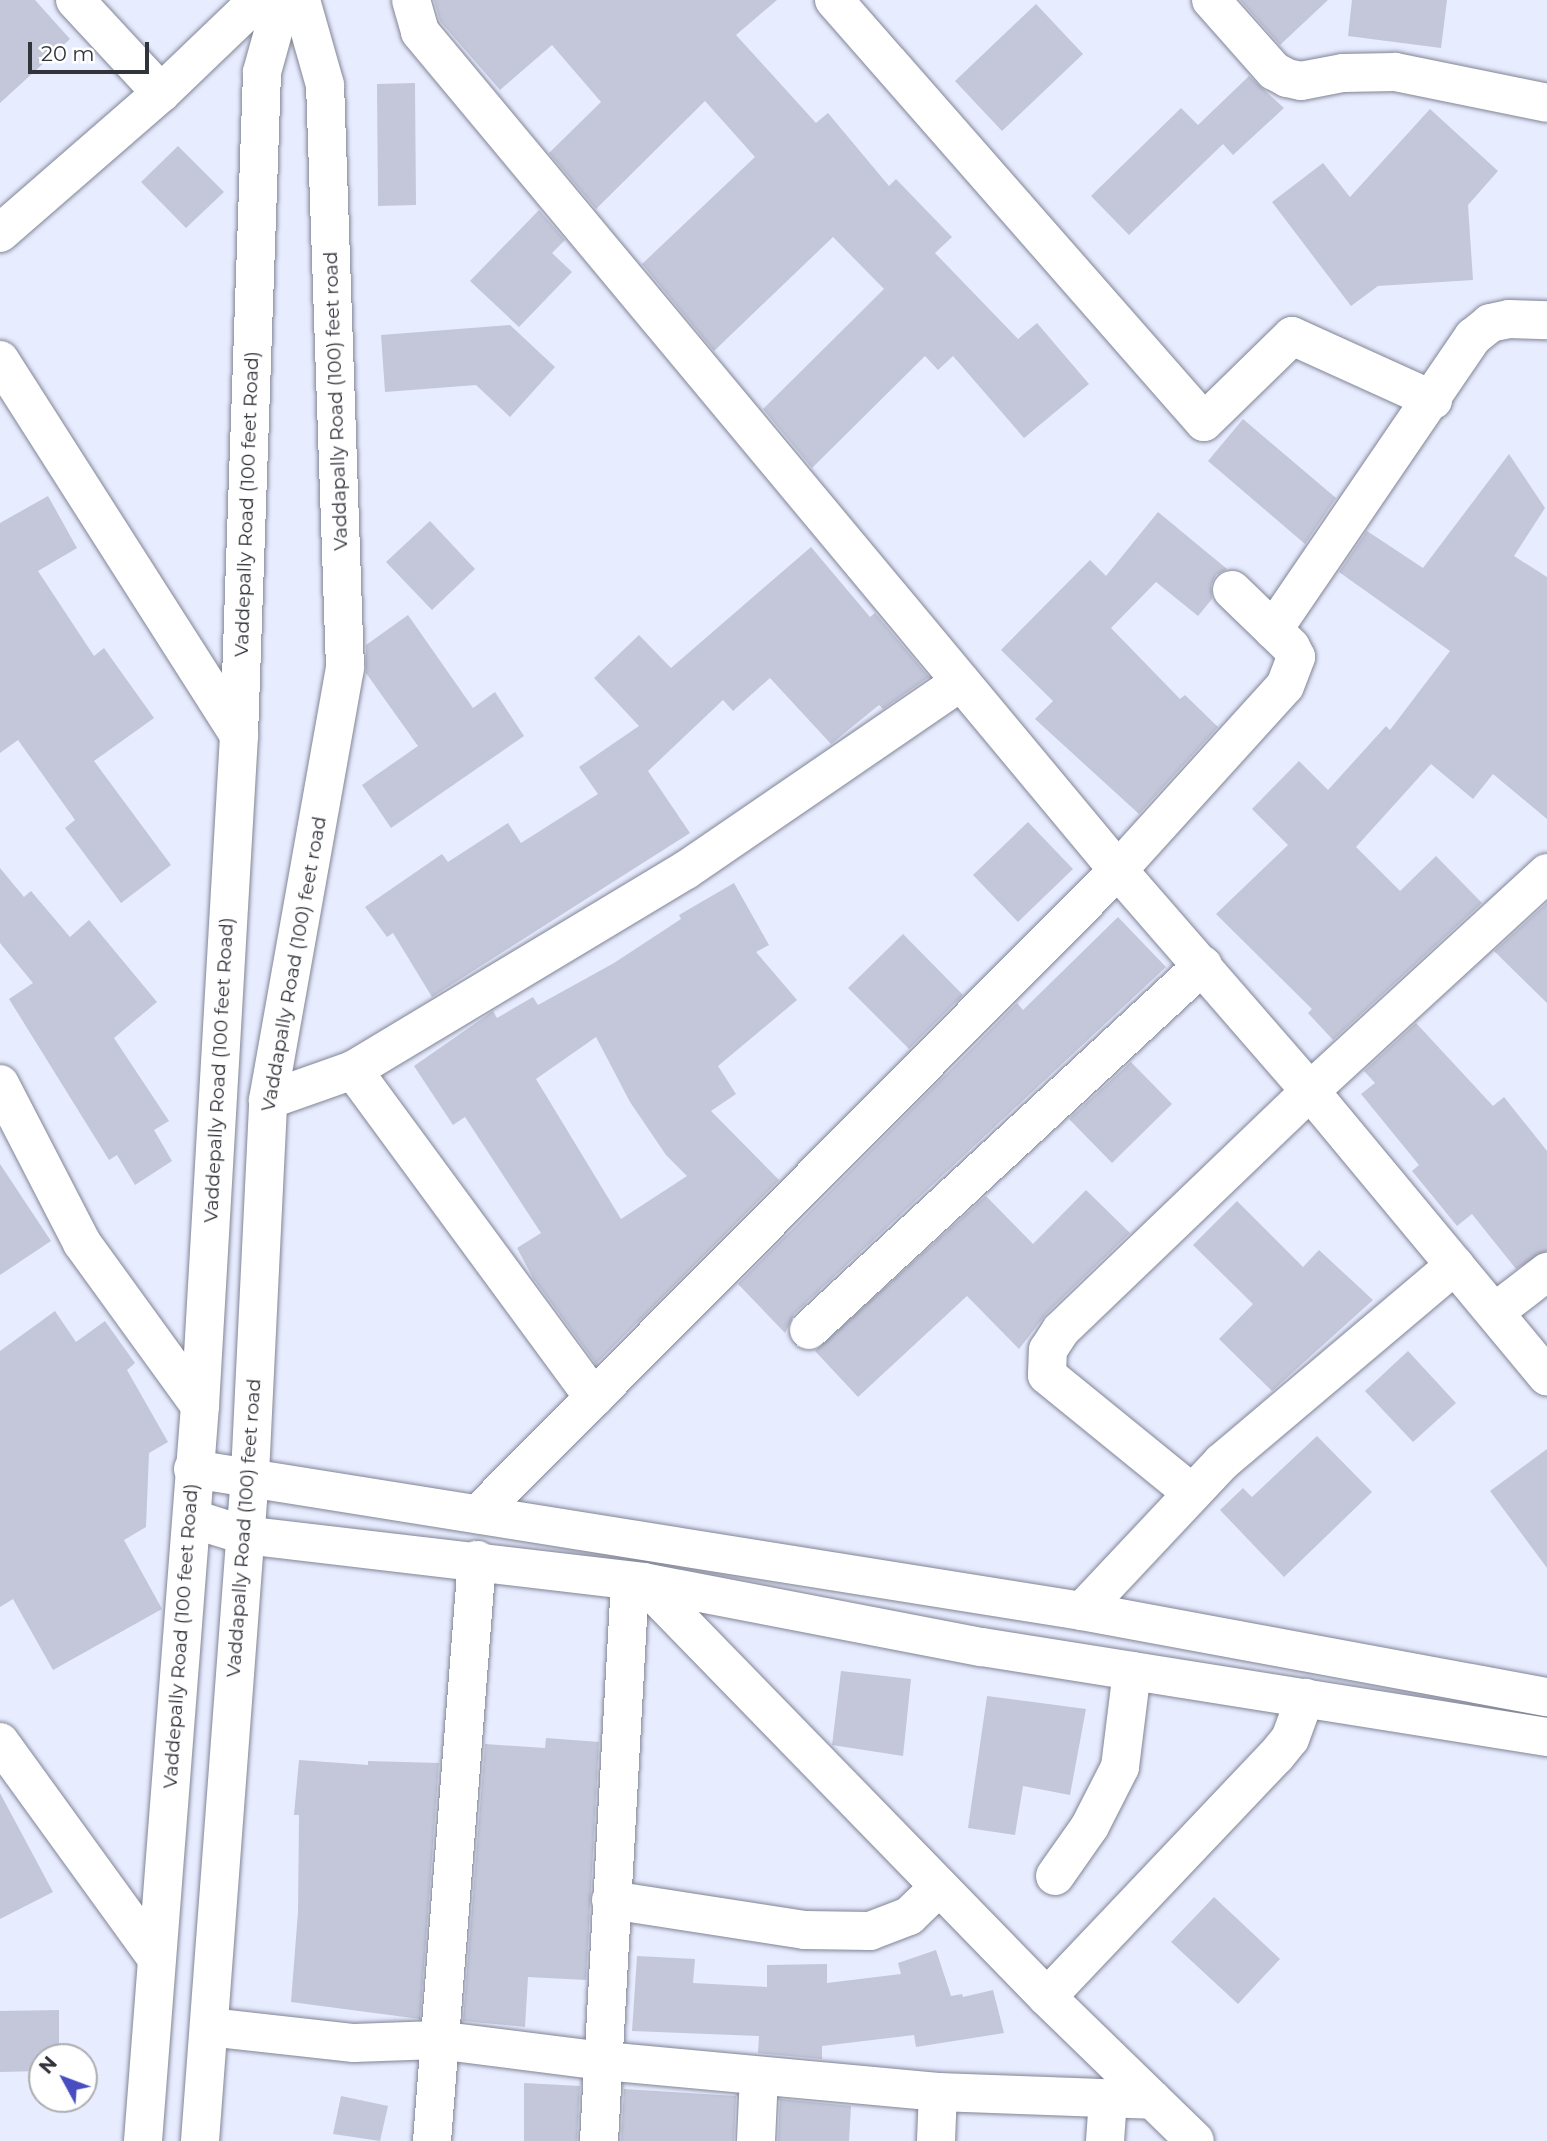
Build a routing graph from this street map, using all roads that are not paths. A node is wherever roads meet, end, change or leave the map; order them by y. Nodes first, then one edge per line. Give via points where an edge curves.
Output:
1 (75, 0) edge
2 (258, 0) edge
3 (282, 0) edge
4 (301, 0) edge
5 (411, 0) edge
6 (834, 0) edge
7 (1211, 0) edge
8 (162, 93) junction
9 (1547, 103) edge
10 (0, 233) edge
11 (1547, 320) edge
12 (0, 360) edge
13 (1433, 400) junction
14 (1232, 590) dead end
15 (1272, 630) junction
16 (961, 682) junction
17 (239, 735) junction
18 (1118, 870) junction
19 (1547, 873) edge
20 (1203, 965) junction
21 (353, 1070) junction
22 (0, 1084) edge
23 (1310, 1091) junction
24 (268, 1100) junction
25 (1455, 1265) junction
26 (1547, 1272) edge
27 (1495, 1312) junction
28 (808, 1330) dead end
29 (1547, 1376) edge
30 (594, 1398) junction
31 (200, 1406) junction
32 (193, 1469) junction
33 (250, 1474) junction
34 (1192, 1493) junction
35 (478, 1514) junction
36 (193, 1519) junction
37 (244, 1535) junction
38 (477, 1560) junction
39 (637, 1581) junction
40 (1082, 1611) junction
41 (1132, 1671) junction
42 (1305, 1698) junction
43 (1547, 1698) edge
44 (1547, 1737) edge
45 (0, 1742) edge
46 (1055, 1876) dead end
47 (939, 1887) junction
48 (611, 1900) junction
49 (154, 1955) junction
50 (1047, 1997) junction
51 (209, 2027) junction
52 (437, 2040) junction
53 (604, 2062) junction
54 (759, 2076) junction
55 (938, 2092) junction
56 (1108, 2099) junction
57 (1153, 2099) junction
58 (143, 2141) edge
59 (200, 2141) edge
60 (432, 2141) edge
61 (599, 2141) edge
62 (756, 2141) edge
63 (936, 2141) edge
64 (1105, 2141) edge
65 (1195, 2141) edge

1 - 8 street
2 - 8 street
3 - 17 street, Vaddepally Road (100 feet Road) via 262,72
4 - 24 street, Vaddapally Road (100) feet road via 325,85 345,668
5 - 16 street via 420,32
6 - 13 street via 1204,422 1292,337
7 - 9 street via 1274,71 1287,78 1301,81 1353,72 1395,72
8 - 10 street
11 - 13 street via 1490,323 1473,337
12 - 17 street
13 - 15 street
14 - 15 street
15 - 18 street via 1296,657 1293,674
16 - 18 street
16 - 21 street via 685,870
17 - 31 street, Vaddepally Road (100 feet Road)
18 - 20 street
18 - 30 street
19 - 23 street
20 - 23 street
20 - 28 street
21 - 24 street
21 - 30 street
22 - 31 street via 82,1243
23 - 25 street
23 - 34 street via 1061,1330 1048,1350 1047,1375
24 - 33 street, Vaddapally Road (100) feet road
25 - 27 street
25 - 34 street
26 - 27 street
27 - 29 street
30 - 35 street
31 - 32 street, Vaddepally Road (100 feet Road)
32 - 33 street
32 - 36 street, Vaddepally Road (100 feet Road)
33 - 35 street
33 - 37 street, Vaddapally Road (100) feet road
34 - 40 street
35 - 40 street
36 - 37 street
36 - 49 street, Vaddepally Road (100 feet Road)
37 - 38 street
37 - 51 street, Vaddapally Road (100) feet road
38 - 39 street
38 - 52 street
39 - 41 street
39 - 47 street
39 - 48 street
40 - 43 street
41 - 42 street
41 - 46 street via 1121,1767 1090,1826
42 - 44 street
42 - 50 street via 1290,1739 1276,1756
45 - 49 street
47 - 48 street via 909,1916 870,1931 806,1930
47 - 50 street
48 - 53 street
49 - 58 street, Vaddepally Road (100 feet Road)
50 - 57 street
51 - 52 street via 354,2043
51 - 59 street, Vaddapally Road (100) feet road
52 - 53 street
52 - 60 street
53 - 54 street
53 - 61 street
54 - 55 street
54 - 62 street
55 - 56 street
55 - 63 street
56 - 57 street
56 - 64 street
57 - 65 street

